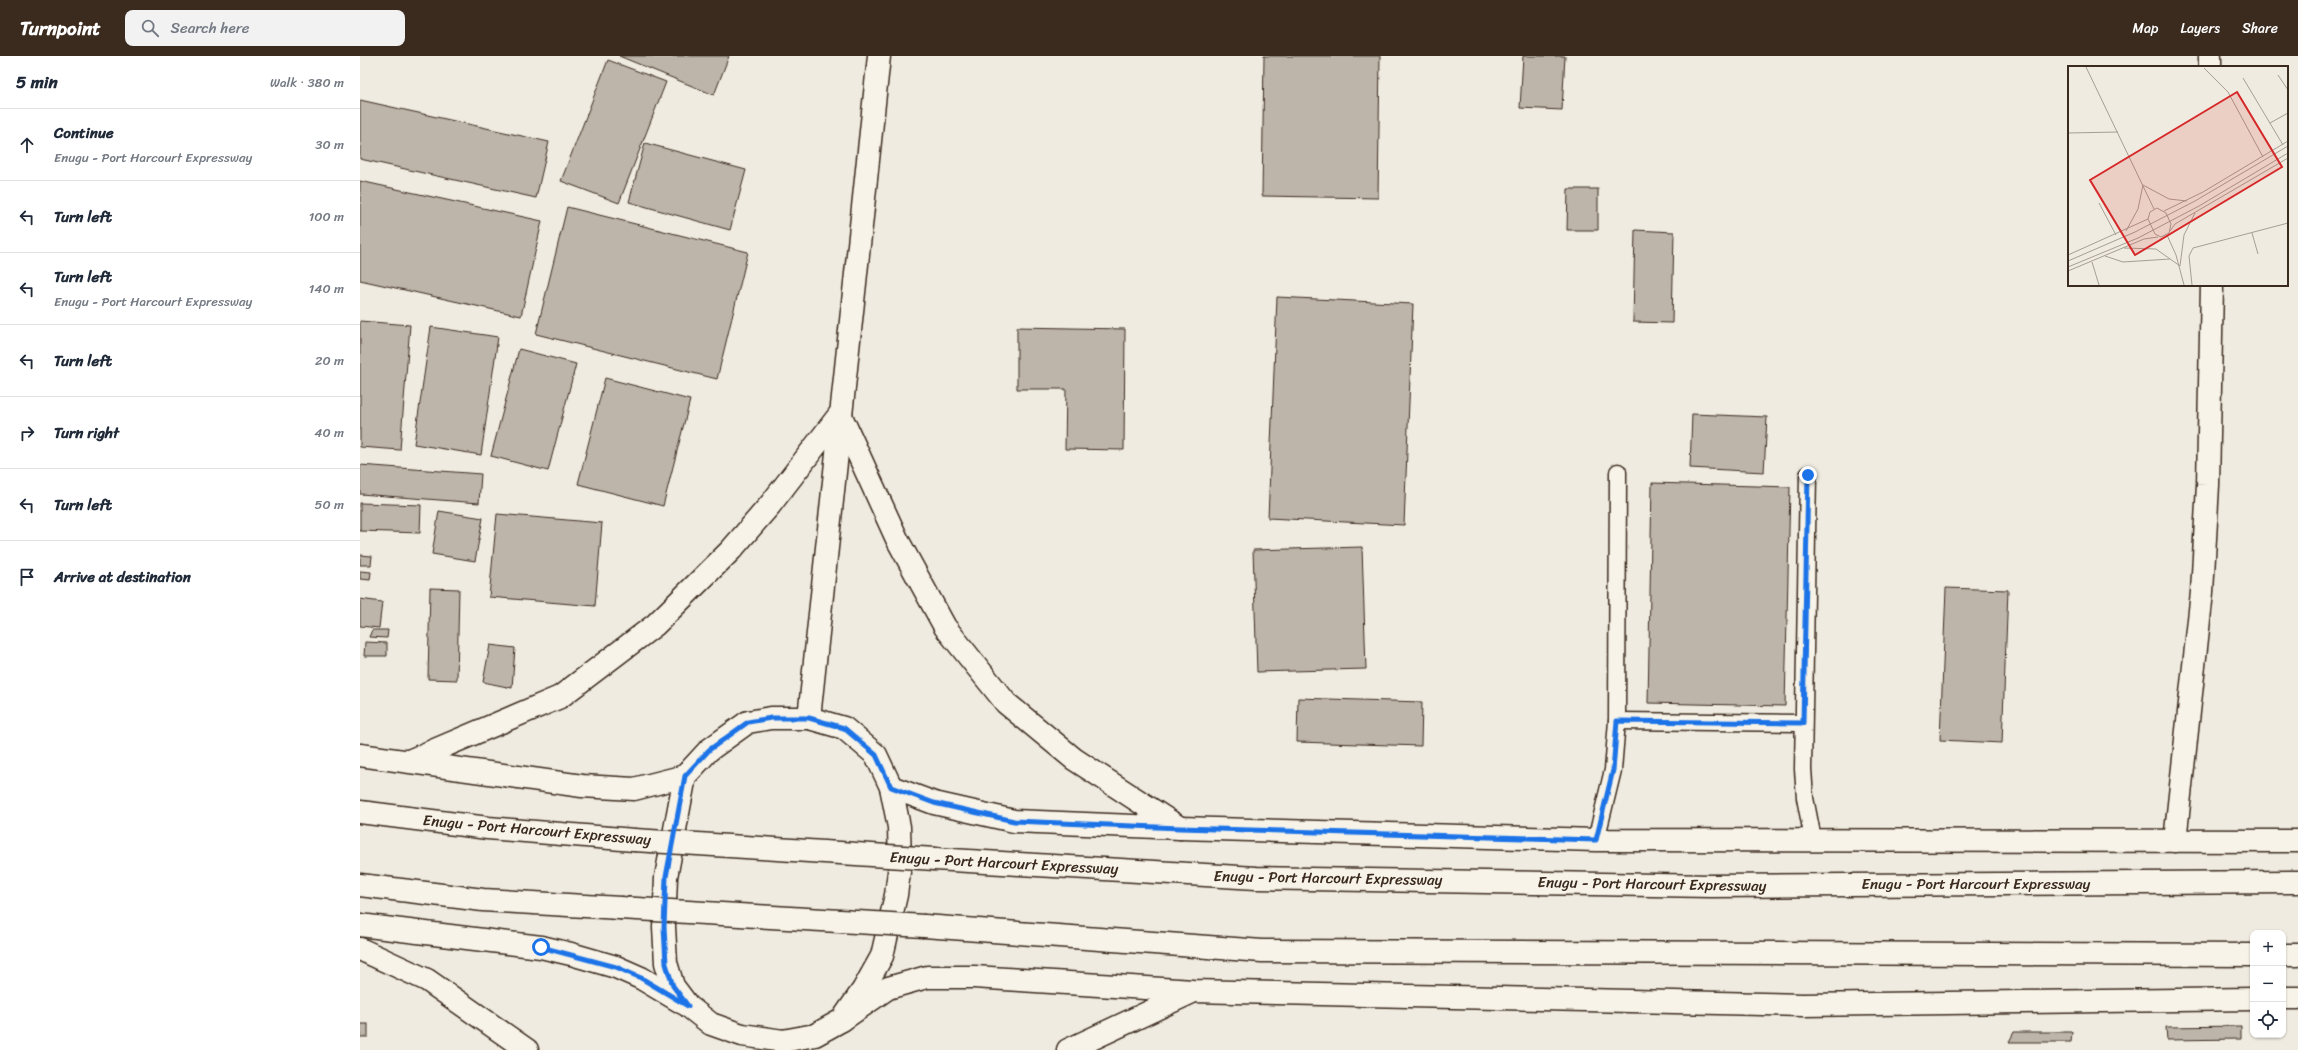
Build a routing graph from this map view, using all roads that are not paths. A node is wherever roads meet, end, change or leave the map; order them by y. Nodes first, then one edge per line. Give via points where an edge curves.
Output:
1 (879, 56) edge
2 (2212, 286) edge
3 (840, 414) junction
4 (1618, 472) dead end
5 (1808, 475) dead end
6 (809, 718) junction
7 (1617, 721) junction
8 (1803, 723) junction
9 (360, 755) edge
10 (409, 761) junction
11 (685, 776) junction
12 (891, 787) junction
13 (360, 812) edge
14 (1180, 828) junction
15 (1813, 839) junction
16 (1596, 840) junction
17 (2298, 841) edge
18 (2175, 842) junction
19 (2298, 882) edge
20 (360, 885) edge
21 (360, 925) edge
22 (360, 949) edge
23 (2250, 955) edge
24 (2286, 955) edge
25 (2298, 955) edge
26 (1193, 991) junction
27 (2286, 998) edge
28 (2298, 998) edge
29 (2250, 999) edge
30 (688, 1006) junction
31 (842, 1020) junction
32 (783, 1046) edge
33 (527, 1050) edge
34 (1068, 1050) edge

1 - 3 main road
2 - 18 main road via 2208,485 2202,592
3 - 6 main road
3 - 10 main road via 770,505 731,550 655,625 560,697
3 - 14 main road via 897,540 945,627 1006,703 1074,759
4 - 7 lane
5 - 8 lane
6 - 11 main road via 771,718 748,722 709,750
6 - 12 main road via 844,728 876,755
7 - 8 lane
7 - 16 lane via 1613,770
8 - 15 lane via 1805,798
9 - 10 main road
10 - 11 main road via 582,786 634,789
11 - 30 main road via 666,877 664,927 666,964 673,986
12 - 14 main road via 934,803 1014,821
12 - 31 main road via 899,827 900,864 896,895 882,956
13 - 19 main road, Enugu - Port Harcourt Expressway, bridge via 488,828 634,840 1256,878 1711,886
14 - 16 main road
15 - 16 main road
15 - 18 main road
17 - 18 main road
20 - 23 main road, bridge via 483,900 924,926 1262,951
21 - 30 main road via 541,947 571,954 635,975
22 - 33 main road via 427,980
24 - 25 main road
26 - 29 main road via 1803,1005
26 - 31 main road via 974,977 927,977 888,988
26 - 34 main road
27 - 28 main road
30 - 32 main road via 717,1026
31 - 32 main road via 815,1035

